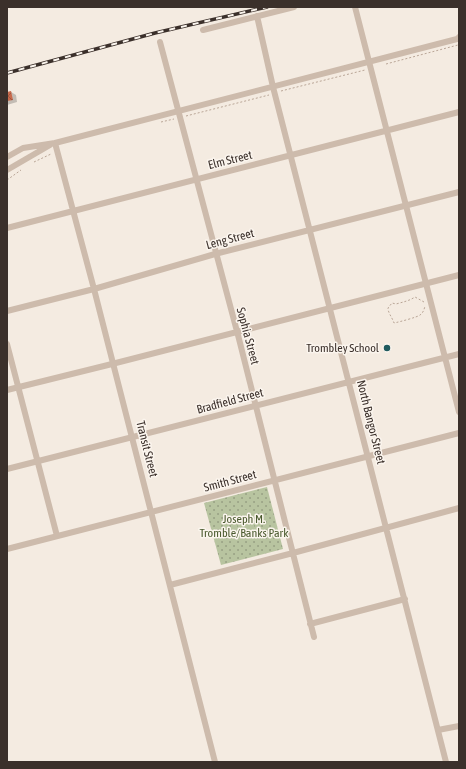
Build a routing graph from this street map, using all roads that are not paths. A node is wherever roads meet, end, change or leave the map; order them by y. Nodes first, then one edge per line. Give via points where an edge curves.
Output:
1 (294, 7) edge
2 (355, 7) edge
3 (257, 16) junction
4 (202, 30) dead end
5 (458, 41) edge
6 (160, 42) dead end
7 (370, 65) junction
8 (274, 90) junction
9 (178, 111) junction
10 (459, 112) edge
11 (387, 131) junction
12 (55, 143) junction
13 (292, 156) junction
14 (7, 157) edge
15 (7, 170) edge
16 (197, 180) junction
17 (459, 192) edge
18 (405, 206) junction
19 (74, 211) junction
20 (7, 228) edge
21 (310, 230) junction
22 (215, 254) junction
23 (459, 275) edge
24 (425, 283) junction
25 (94, 289) junction
26 (331, 307) junction
27 (7, 311) edge
28 (236, 331) junction
29 (7, 344) edge
30 (459, 354) edge
31 (445, 358) junction
32 (113, 363) junction
33 (349, 382) junction
34 (18, 387) junction
35 (7, 390) edge
36 (254, 406) junction
37 (459, 412) edge
38 (459, 434) edge
39 (133, 438) junction
40 (368, 457) junction
41 (37, 461) junction
42 (7, 469) edge
43 (274, 480) junction
44 (459, 508) edge
45 (152, 513) junction
46 (386, 528) junction
47 (57, 536) junction
48 (7, 549) edge
49 (294, 553) junction
50 (170, 585) junction
51 (405, 599) junction
52 (310, 624) junction
53 (314, 637) dead end
54 (459, 726) edge
55 (438, 730) junction
56 (215, 762) edge
57 (446, 762) edge

1 - 3 street
2 - 7 street
3 - 4 street
3 - 8 street, North Bangor Street
5 - 7 street
6 - 9 street, Sophia Street
7 - 8 street
7 - 11 street
8 - 9 street
8 - 13 street, North Bangor Street
9 - 12 street
9 - 16 street, Sophia Street
10 - 11 street, Elm Street
11 - 13 street, Elm Street
11 - 18 street
12 - 14 street via 23,148
12 - 15 street
12 - 19 street, Transit Street
13 - 16 street, Elm Street
13 - 21 street, North Bangor Street
16 - 19 street, Elm Street
16 - 22 street, Sophia Street
17 - 18 street, Leng Street
18 - 21 street, Leng Street
18 - 24 street
19 - 20 street, Elm Street
19 - 25 street, Transit Street
21 - 22 street, Leng Street
21 - 26 street, North Bangor Street
22 - 25 street, Leng Street
22 - 28 street, Sophia Street
23 - 24 street
24 - 26 street
24 - 31 street
25 - 27 street, Leng Street
25 - 32 street, Transit Street
26 - 28 street
26 - 33 street, North Bangor Street
28 - 32 street
28 - 36 street, Sophia Street
29 - 34 street
30 - 31 street, Bradfield Street
31 - 33 street, Bradfield Street
31 - 37 street
32 - 34 street
32 - 39 street, Transit Street
33 - 36 street, Bradfield Street
33 - 40 street, North Bangor Street
34 - 35 street
34 - 41 street
36 - 39 street, Bradfield Street
36 - 43 street, Sophia Street
38 - 40 street, Smith Street
39 - 41 street, Bradfield Street
39 - 45 street, Transit Street
40 - 43 street, Smith Street
40 - 46 street, North Bangor Street
41 - 42 street, Bradfield Street
41 - 47 street
43 - 45 street, Smith Street
43 - 49 street, Sophia Street
44 - 46 street
45 - 47 street, Smith Street
45 - 50 street, Transit Street
46 - 49 street
46 - 51 street, North Bangor Street
47 - 48 street, Smith Street
49 - 50 street
49 - 52 street, Sophia Street
50 - 56 street, Transit Street
51 - 52 street
51 - 55 street, North Bangor Street
52 - 53 street, Sophia Street
54 - 55 street
55 - 57 street, North Bangor Street

